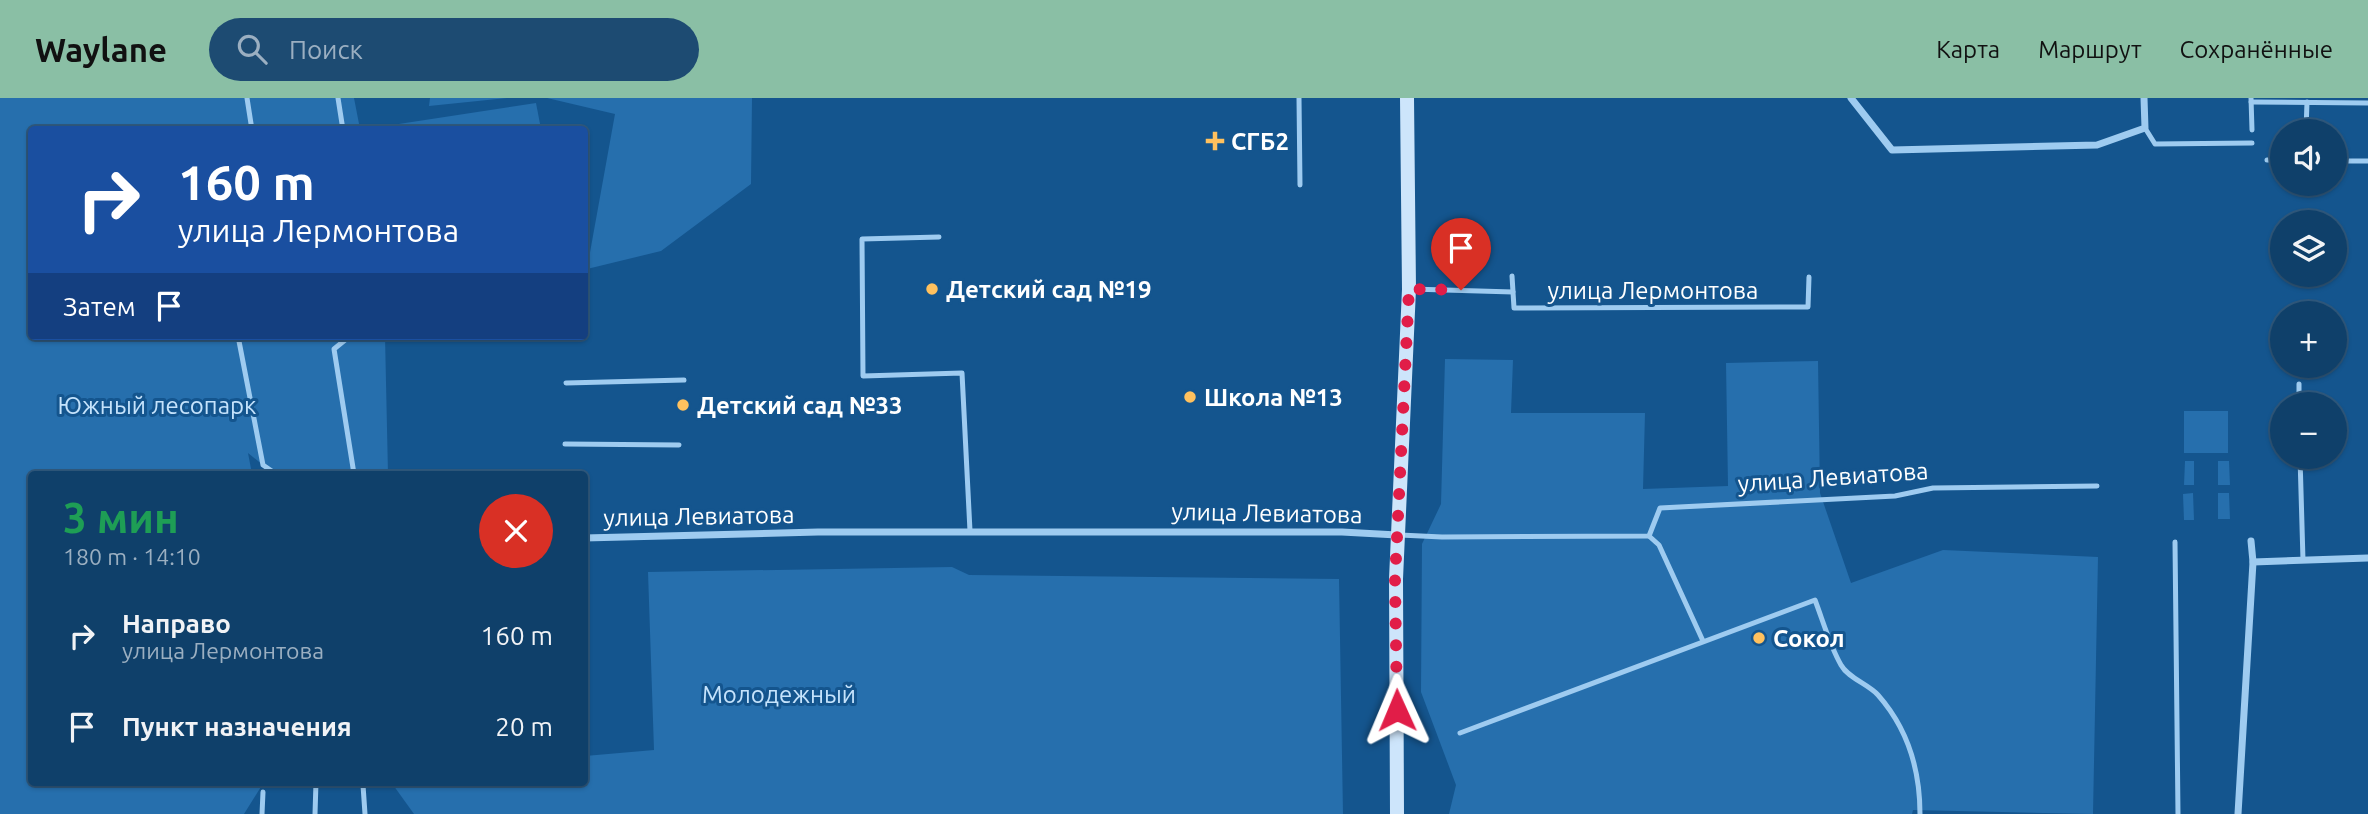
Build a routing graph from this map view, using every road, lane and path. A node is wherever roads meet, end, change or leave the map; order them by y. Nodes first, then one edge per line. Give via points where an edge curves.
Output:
1 (247, 98) edge
2 (338, 98) edge
3 (1300, 98) edge
4 (1407, 98) edge
5 (1851, 98) edge
6 (2144, 98) edge
7 (2251, 100) edge
8 (2307, 102) junction
9 (2368, 103) edge
10 (2306, 119) edge
11 (251, 126) edge
12 (342, 126) edge
13 (2145, 128) junction
14 (2252, 130) dead end
15 (2252, 143) dead end
16 (2347, 161) edge
17 (2368, 161) edge
18 (1300, 185) dead end
19 (939, 237) dead end
20 (1512, 276) dead end
21 (1809, 277) dead end
22 (1409, 289) junction
23 (1513, 292) junction
24 (239, 340) edge
25 (345, 340) edge
26 (684, 380) dead end
27 (566, 383) dead end
28 (2299, 384) dead end
29 (2299, 392) edge
30 (565, 444) dead end
31 (678, 445) dead end
32 (2300, 469) edge
33 (271, 471) edge
34 (354, 471) edge
35 (2096, 486) dead end
36 (970, 531) junction
37 (1397, 535) junction
38 (1649, 536) junction
39 (588, 538) edge
40 (2251, 541) dead end
41 (2175, 542) dead end
42 (2368, 558) edge
43 (2303, 560) junction
44 (2253, 562) junction
45 (1703, 641) junction
46 (1460, 733) dead end
47 (316, 786) edge
48 (363, 786) edge
49 (263, 792) dead end
50 (262, 814) edge
51 (315, 814) edge
52 (365, 814) edge
53 (1398, 814) edge
54 (1920, 814) edge
55 (2178, 814) edge
56 (2238, 814) edge

1 - 11 lane
2 - 12 lane
3 - 18 lane
4 - 22 main road
5 - 13 street via 1892,150 2097,145
6 - 13 street
7 - 8 lane
7 - 14 lane
8 - 9 lane
8 - 10 lane
13 - 15 lane via 2155,144
16 - 17 lane
19 - 36 lane via 862,239 863,376 961,373
20 - 23 lane, улица Лермонтова
21 - 23 lane, улица Лермонтова via 1808,307 1514,307
22 - 23 lane, улица Лермонтова
22 - 37 main road
24 - 33 lane via 262,465
25 - 34 lane via 334,349
26 - 27 lane
28 - 29 lane
30 - 31 lane
32 - 43 lane
35 - 38 lane, улица Левиатова via 1933,488 1895,496 1660,508
36 - 37 street, улица Левиатова
36 - 39 street, улица Левиатова
37 - 38 lane, улица Левиатова
37 - 53 main road
38 - 45 lane via 1659,545
40 - 44 street
41 - 55 lane
42 - 43 street
43 - 44 street
44 - 56 street
45 - 46 lane
45 - 54 lane via 1815,600 1842,667 1877,694 1898,723 1913,755
47 - 51 lane
48 - 52 lane
49 - 50 lane

